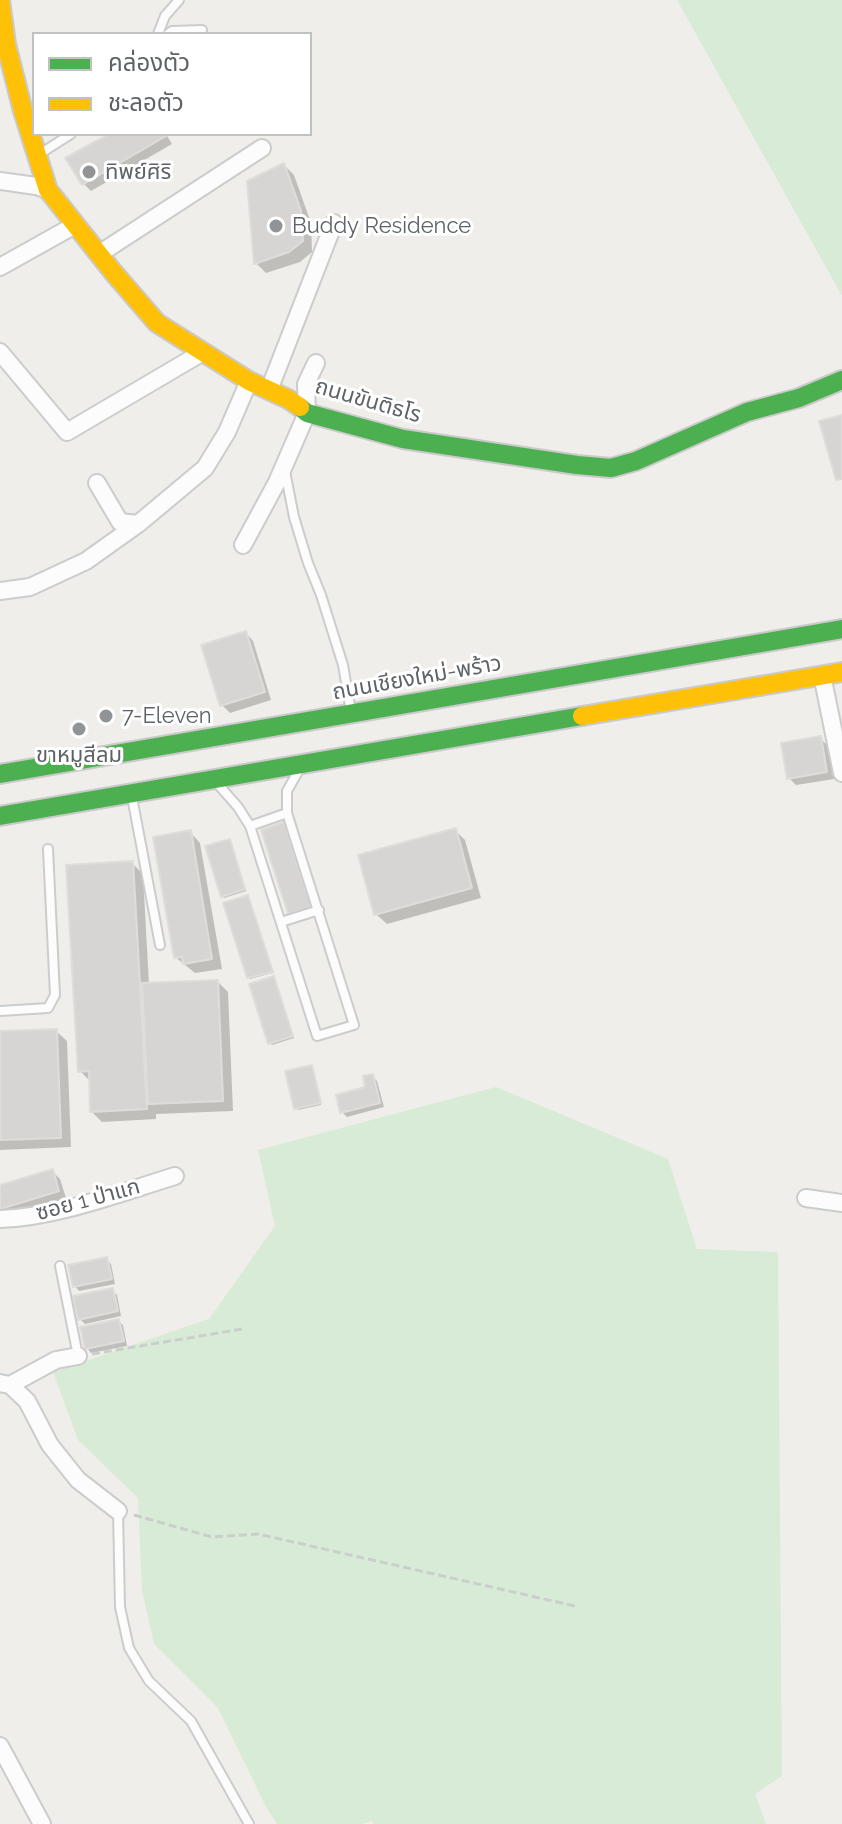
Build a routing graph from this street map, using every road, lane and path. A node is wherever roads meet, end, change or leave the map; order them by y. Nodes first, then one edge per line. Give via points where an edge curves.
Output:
1 (0, 0) edge
2 (179, 0) edge
3 (202, 30) dead end
4 (159, 32) edge
5 (171, 32) edge
6 (68, 136) edge
7 (262, 148) dead end
8 (37, 155) junction
9 (0, 181) edge
10 (48, 190) junction
11 (334, 223) dead end
12 (75, 225) junction
13 (99, 254) junction
14 (0, 267) edge
15 (0, 352) edge
16 (203, 352) junction
17 (316, 363) dead end
18 (842, 380) edge
19 (249, 381) junction
20 (269, 390) junction
21 (307, 413) junction
22 (284, 466) junction
23 (97, 483) dead end
24 (138, 524) junction
25 (243, 545) dead end
26 (0, 591) edge
27 (842, 629) edge
28 (842, 672) edge
29 (822, 675) junction
30 (351, 713) junction
31 (301, 766) junction
32 (842, 773) edge
33 (0, 774) edge
34 (215, 780) junction
35 (131, 794) junction
36 (287, 813) junction
37 (0, 816) edge
38 (250, 826) junction
39 (48, 849) dead end
40 (319, 910) junction
41 (281, 922) junction
42 (160, 945) dead end
43 (0, 1011) edge
44 (175, 1176) dead end
45 (806, 1198) dead end
46 (842, 1203) edge
47 (0, 1219) edge
48 (60, 1266) dead end
49 (242, 1329) dead end
50 (78, 1356) junction
51 (5, 1384) edge
52 (118, 1511) junction
53 (575, 1606) dead end
54 (0, 1746) edge
55 (42, 1824) edge
56 (249, 1824) edge

1 - 8 main road, ถนนขันติธโร via 6,44
2 - 4 lane
3 - 5 lane
6 - 8 lane
7 - 13 street
8 - 10 main road, ถนนขันติธโร
9 - 10 street
10 - 12 main road, ถนนขันติธโร
11 - 20 street
12 - 13 main road, ถนนขันติธโร
12 - 14 street
13 - 16 main road, ถนนขันติธโร via 157,323
15 - 16 street via 67,432
16 - 19 main road, ถนนขันติธโร
17 - 21 street via 306,384
18 - 21 main road, ถนนขันติธโร via 611,468 403,439
19 - 20 main road, ถนนขันติธโร
19 - 24 street via 205,468
20 - 21 main road, ถนนขันติธโร
21 - 22 street
22 - 25 street
22 - 30 lane via 298,532 343,665
23 - 24 street via 120,522
24 - 26 street via 86,561 30,587
27 - 30 main road, ถนนเชียงใหม่-พร้าว
28 - 29 main road
29 - 31 main road
29 - 32 street
30 - 33 main road, ถนนเชียงใหม่-พร้าว
31 - 34 main road
31 - 36 lane via 287,791
34 - 35 main road
34 - 38 lane
35 - 37 main road
35 - 42 lane
36 - 38 lane
36 - 40 lane
38 - 41 lane
39 - 43 lane via 55,995 48,1008
40 - 41 lane
40 - 41 lane via 354,1025 317,1036
44 - 47 street, ซอย 1 ป่าแก via 49,1213
45 - 46 street
48 - 50 lane
49 - 50 path
50 - 51 street via 56,1360
51 - 52 street via 27,1401 50,1445 78,1480
52 - 53 path via 212,1537 258,1534
52 - 56 lane via 120,1607 129,1648 149,1681 191,1721
54 - 55 street

